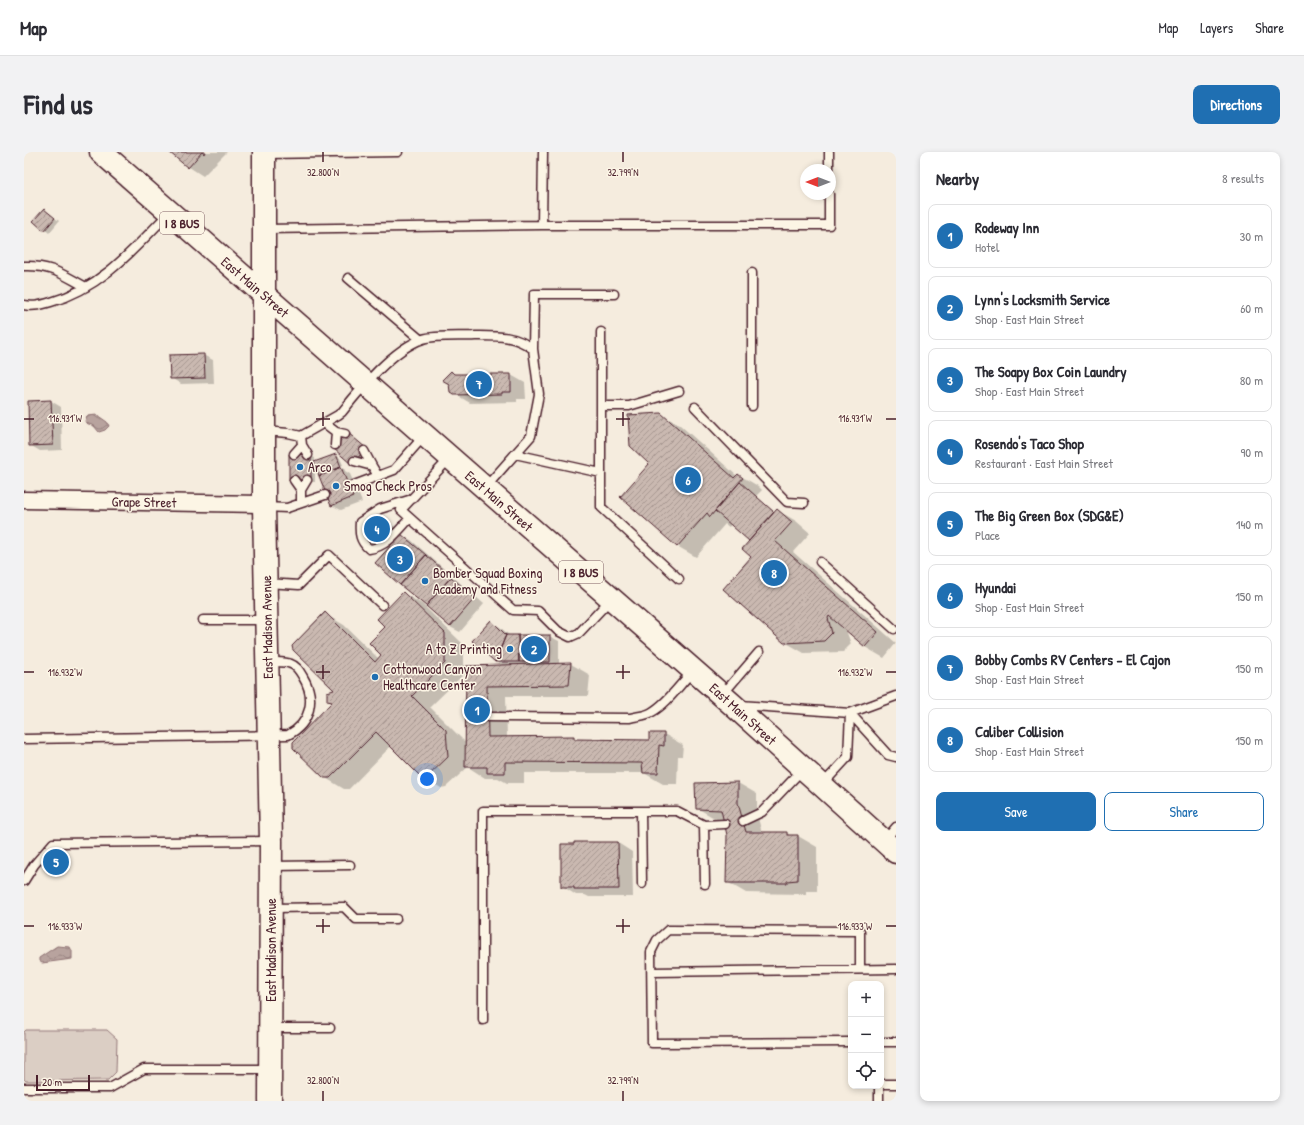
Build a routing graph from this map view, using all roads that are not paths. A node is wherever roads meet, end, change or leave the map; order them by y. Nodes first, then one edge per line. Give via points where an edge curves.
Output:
1 (398, 152) edge
2 (543, 152) edge
3 (829, 152) edge
4 (264, 153) edge
5 (108, 154) edge
6 (829, 164) edge
7 (829, 200) edge
8 (170, 212) junction
9 (542, 225) junction
10 (264, 229) junction
11 (24, 266) edge
12 (752, 273) dead end
13 (348, 278) dead end
14 (86, 287) junction
15 (614, 294) dead end
16 (264, 295) junction
17 (24, 305) edge
18 (602, 332) dead end
19 (421, 340) junction
20 (533, 349) junction
21 (365, 383) junction
22 (679, 391) dead end
23 (601, 406) junction
24 (752, 406) dead end
25 (694, 407) dead end
26 (324, 423) junction
27 (264, 431) junction
28 (336, 432) junction
29 (345, 434) dead end
30 (301, 436) junction
31 (425, 436) junction
32 (302, 445) junction
33 (335, 445) dead end
34 (364, 451) dead end
35 (294, 454) dead end
36 (515, 454) junction
37 (308, 455) dead end
38 (450, 458) junction
39 (354, 461) dead end
40 (372, 466) junction
41 (601, 473) junction
42 (378, 476) junction
43 (294, 480) dead end
44 (307, 480) dead end
45 (349, 487) dead end
46 (485, 488) junction
47 (301, 490) junction
48 (325, 495) dead end
49 (412, 498) junction
50 (24, 500) edge
51 (301, 503) junction
52 (804, 503) dead end
53 (264, 506) junction
54 (410, 518) junction
55 (820, 562) dead end
56 (679, 579) dead end
57 (266, 583) junction
58 (611, 599) junction
59 (382, 605) dead end
60 (203, 620) dead end
61 (267, 620) junction
62 (894, 629) dead end
63 (759, 652) dead end
64 (268, 662) junction
65 (693, 671) junction
66 (896, 696) edge
67 (727, 700) junction
68 (850, 713) junction
69 (488, 717) dead end
70 (269, 736) junction
71 (24, 739) edge
72 (896, 757) edge
73 (803, 768) junction
74 (822, 785) junction
75 (641, 811) junction
76 (743, 821) dead end
77 (725, 824) dead end
78 (704, 825) junction
79 (892, 840) edge
80 (272, 841) junction
81 (271, 866) junction
82 (350, 866) dead end
83 (24, 881) edge
84 (642, 884) dead end
85 (705, 884) dead end
86 (271, 908) junction
87 (396, 920) dead end
88 (860, 969) junction
89 (896, 969) edge
90 (652, 972) junction
91 (483, 1020) dead end
92 (271, 1028) junction
93 (330, 1028) dead end
94 (848, 1042) edge
95 (884, 1042) edge
96 (896, 1042) edge
97 (271, 1069) junction
98 (896, 1084) edge
99 (884, 1085) edge
100 (24, 1088) edge
101 (880, 1089) edge
102 (270, 1101) edge
103 (879, 1101) edge

1 - 4 lane
2 - 9 lane
3 - 6 lane
4 - 10 main road, East Madison Avenue
5 - 8 main road, East Main Street / I 8 BUS
7 - 9 lane via 829,225
8 - 14 lane via 127,256 101,279
8 - 16 main road, East Main Street / I 8 BUS
9 - 10 lane
10 - 16 main road, East Madison Avenue
11 - 14 lane via 58,271
12 - 24 lane
13 - 19 lane
14 - 17 lane via 66,298 33,307
15 - 20 lane via 534,294
16 - 21 main road, East Main Street / I 8 BUS
16 - 27 main road, East Madison Avenue
18 - 23 lane
19 - 20 lane via 500,336 522,341
19 - 21 lane via 406,347
20 - 36 lane via 539,394 531,436
21 - 26 lane via 342,412
21 - 31 main road, East Main Street / I 8 BUS
22 - 23 lane via 629,406
23 - 41 lane
25 - 52 lane via 787,502
26 - 28 lane
26 - 30 lane
27 - 30 lane
27 - 53 main road, East Madison Avenue
28 - 29 lane
28 - 33 lane
30 - 32 lane
31 - 38 main road, East Main Street / I 8 BUS
31 - 42 lane via 394,470
32 - 35 lane
32 - 37 lane
34 - 40 lane
36 - 41 lane
36 - 46 lane
38 - 46 main road, East Main Street / I 8 BUS
38 - 49 lane
39 - 40 lane
40 - 42 lane
41 - 56 lane via 601,507
42 - 45 lane
43 - 47 lane
44 - 47 lane
46 - 58 main road, East Main Street / I 8 BUS
47 - 51 lane
48 - 51 lane
49 - 54 lane via 401,510
49 - 54 lane via 380,509 360,522 362,543 369,549 384,545
50 - 53 street, Grape Street
51 - 53 lane via 287,508
53 - 57 main road, East Madison Avenue
54 - 58 lane via 513,610 538,611 563,635 570,637 579,633
55 - 62 lane
57 - 59 lane via 298,585 328,555
57 - 61 main road, East Madison Avenue
58 - 65 main road, East Main Street / I 8 BUS
60 - 61 lane
61 - 64 main road, East Madison Avenue
63 - 67 lane
64 - 70 main road, East Madison Avenue
64 - 70 lane via 290,664 299,670 309,686 311,698 306,719 297,730 288,735
65 - 67 main road, East Main Street / I 8 BUS
65 - 69 lane via 651,713 630,718
66 - 68 lane
67 - 68 lane
67 - 73 main road, East Main Street / I 8 BUS
68 - 72 lane via 888,755
68 - 74 lane via 848,757
70 - 71 lane
70 - 80 main road, East Madison Avenue
73 - 74 main road, East Main Street / I 8 BUS
73 - 76 lane via 762,812
74 - 79 main road, East Main Street / I 8 BUS
75 - 78 lane via 677,811
75 - 84 lane
75 - 91 lane via 483,811
77 - 78 lane
78 - 85 lane
80 - 81 main road, East Madison Avenue
80 - 83 lane via 53,843
81 - 82 lane
81 - 86 main road, East Madison Avenue
86 - 87 lane via 344,907 356,920
86 - 92 main road, East Madison Avenue
88 - 89 lane
88 - 90 lane
88 - 90 lane via 860,931 668,930 657,940 651,952
90 - 94 lane via 652,1043
92 - 93 lane
92 - 97 main road, East Madison Avenue
95 - 96 lane
97 - 100 lane via 144,1069 110,1088
97 - 102 main road, East Madison Avenue
98 - 99 lane
101 - 103 lane

